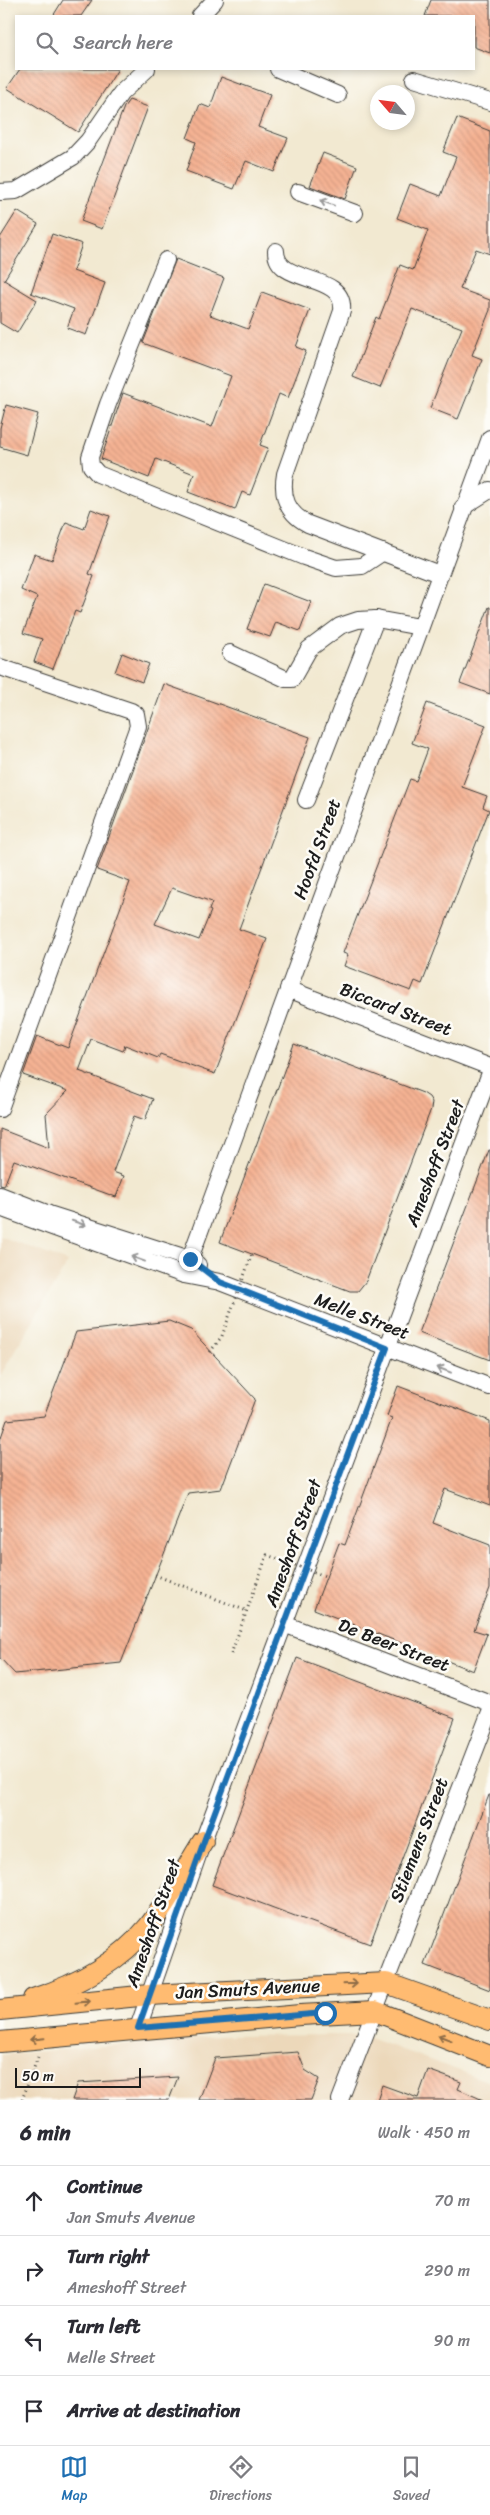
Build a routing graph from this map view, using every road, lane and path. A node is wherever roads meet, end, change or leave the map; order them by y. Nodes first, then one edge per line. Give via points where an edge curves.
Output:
1 (215, 0) edge
2 (201, 15) edge
3 (145, 70) edge
4 (280, 70) edge
5 (414, 79) dead end
6 (338, 95) dead end
7 (490, 102) edge
8 (8, 192) edge
9 (298, 192) dead end
10 (355, 213) dead end
11 (276, 252) dead end
12 (166, 260) dead end
13 (490, 438) edge
14 (490, 490) edge
15 (463, 507) junction
16 (383, 552) junction
17 (439, 574) junction
18 (376, 619) junction
19 (420, 627) junction
20 (230, 653) dead end
21 (0, 667) edge
22 (306, 800) dead end
23 (288, 989) junction
24 (490, 1067) edge
25 (490, 1073) edge
26 (0, 1109) edge
27 (0, 1195) edge
28 (0, 1208) edge
29 (252, 1254) dead end
30 (190, 1259) junction
31 (184, 1275) junction
32 (220, 1282) junction
33 (387, 1348) junction
34 (210, 1352) dead end
35 (490, 1387) edge
36 (155, 1575) dead end
37 (325, 1576) dead end
38 (247, 1611) junction
39 (284, 1624) junction
40 (231, 1654) dead end
41 (490, 1703) edge
42 (490, 1712) edge
43 (204, 1841) junction
44 (386, 1983) junction
45 (149, 1995) junction
46 (0, 2010) edge
47 (375, 2011) junction
48 (490, 2020) edge
49 (138, 2028) junction
50 (45, 2038) junction
51 (0, 2042) edge
52 (490, 2056) edge
53 (22, 2100) edge
54 (340, 2100) edge

1 - 2 street
3 - 8 street via 121,94 88,141 72,157
4 - 6 street
5 - 7 street
10 -> 9 street
11 - 16 street via 282,268 332,289 343,302 285,474 287,507 308,524
12 - 16 street via 108,404 90,457 91,466 98,474 336,568 362,566
13 - 15 street, Hoofd Street
14 - 15 street
15 - 17 street, Hoofd Street
16 - 17 street
17 - 19 street, Hoofd Street
18 - 19 street
18 - 20 street via 340,626 309,648 292,679
18 - 22 street
19 - 23 street, Hoofd Street
21 - 26 street via 131,711 136,714 138,726
23 - 24 street, Biccard Street
23 - 30 street, Hoofd Street
25 - 33 street, Ameshoff Street
27 -> 30 street, Melle Street
31 -> 28 street, Melle Street
29 - 34 path, bridge via 222,1336
30 - 31 street, Hoofd Street
30 - 32 street, Melle Street
31 - 32 street, Melle Street
32 - 33 street, Melle Street
35 -> 33 street, Melle Street
33 - 39 street, Ameshoff Street
36 - 38 path
37 - 38 path, bridge via 267,1554
38 - 40 path, bridge
39 - 41 street, De Beer Street
39 - 43 street, Ameshoff Street
42 - 44 street, Stiemens Street
43 - 45 street, Ameshoff Street
43 - 46 main road via 148,1927 120,1955 89,1977
45 -> 44 main road, Jan Smuts Avenue
44 - 47 street, Stiemens Street
44 - 48 main road, Jan Smuts Avenue
46 -> 45 main road, Jan Smuts Avenue
45 - 49 street, Ameshoff Street
47 - 49 main road, Jan Smuts Avenue
52 -> 47 main road, Jan Smuts Avenue
47 - 54 street, Stiemens Street
49 - 50 main road, Jan Smuts Avenue
50 -> 51 main road, Jan Smuts Avenue
50 - 53 path

